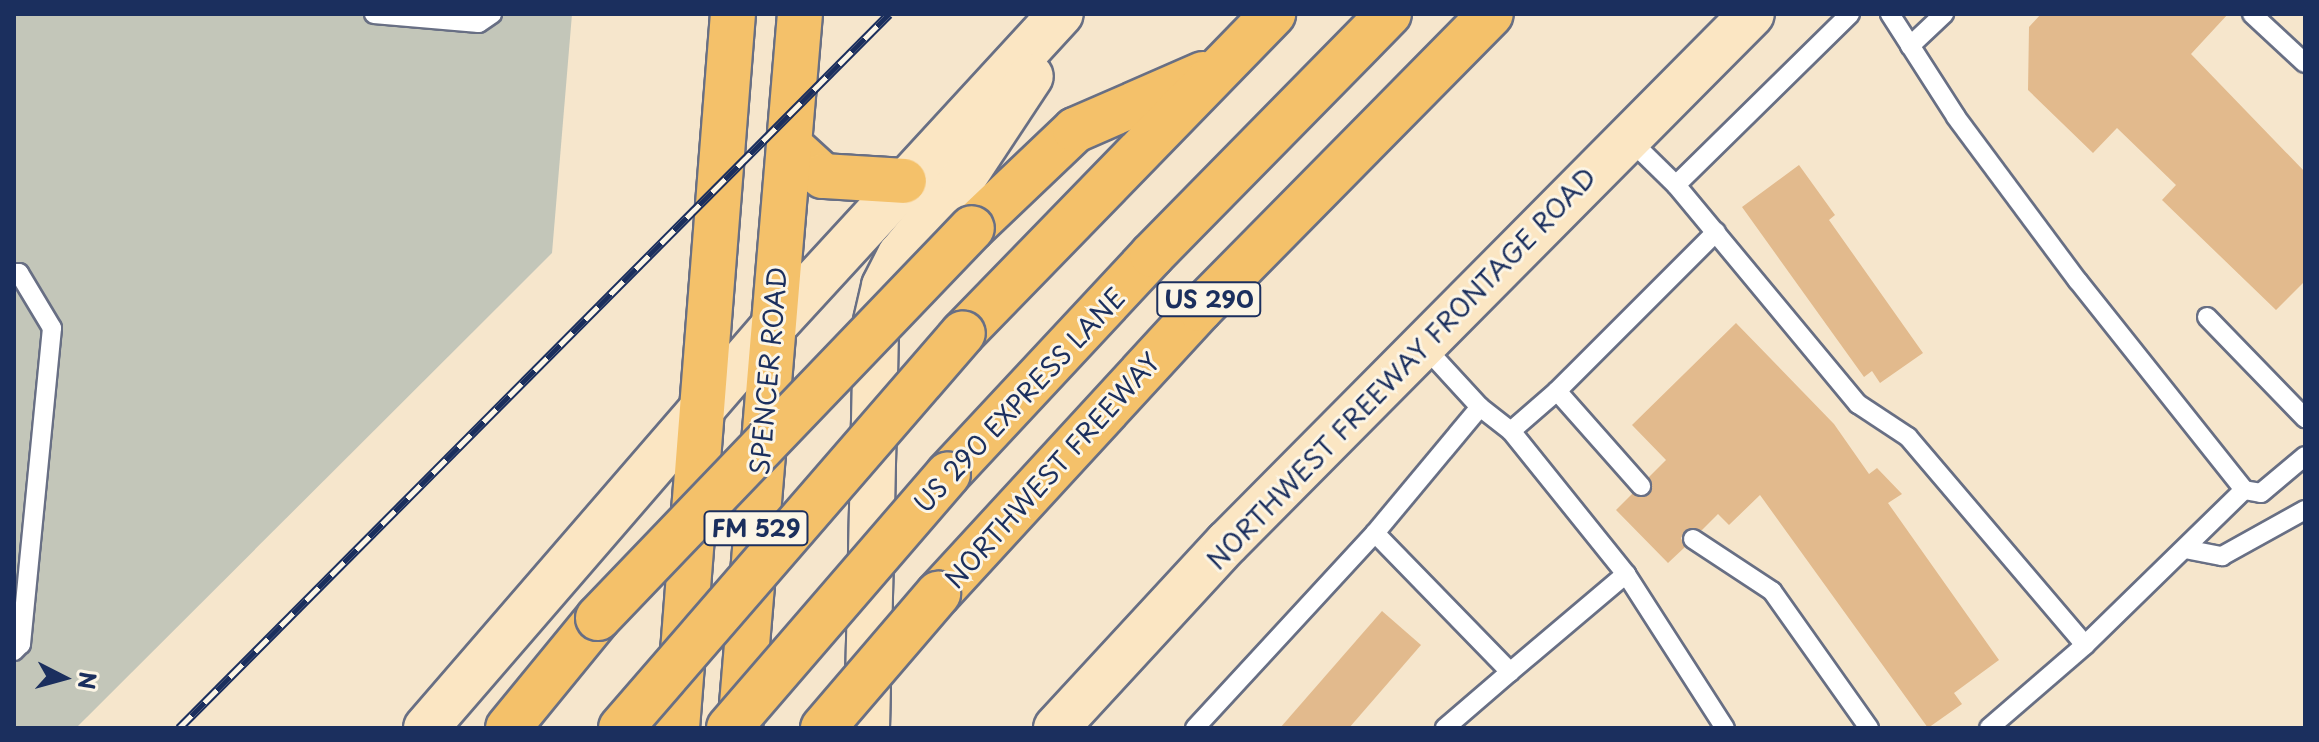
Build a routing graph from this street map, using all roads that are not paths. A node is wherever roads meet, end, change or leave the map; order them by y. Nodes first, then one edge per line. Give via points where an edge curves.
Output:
1 (374, 14) edge
2 (492, 14) edge
3 (733, 14) edge
4 (800, 14) edge
5 (1061, 14) edge
6 (1073, 14) edge
7 (1273, 14) edge
8 (1389, 14) edge
9 (1491, 14) edge
10 (1752, 14) edge
11 (1850, 14) edge
12 (1890, 14) edge
13 (1944, 14) edge
14 (2252, 14) edge
15 (1910, 46) junction
16 (2305, 63) edge
17 (1223, 65) junction
18 (1627, 137) junction
19 (789, 145) junction
20 (904, 181) junction
21 (1676, 185) junction
22 (1716, 232) junction
23 (14, 273) edge
24 (2207, 317) dead end
25 (771, 329) junction
26 (1422, 344) junction
27 (1557, 391) junction
28 (1480, 407) junction
29 (703, 408) junction
30 (2305, 418) edge
31 (1511, 431) junction
32 (2305, 456) edge
33 (1641, 486) dead end
34 (2244, 490) junction
35 (2305, 510) edge
36 (1375, 533) junction
37 (1693, 539) dead end
38 (2185, 549) junction
39 (1626, 574) junction
40 (2085, 645) junction
41 (14, 651) edge
42 (1510, 672) junction
43 (426, 728) edge
44 (508, 728) edge
45 (621, 728) edge
46 (677, 728) edge
47 (729, 728) edge
48 (740, 728) edge
49 (823, 728) edge
50 (867, 728) edge
51 (1056, 728) edge
52 (1195, 728) edge
53 (1445, 728) edge
54 (1725, 728) edge
55 (1869, 728) edge
56 (1989, 728) edge

1 - 2 lane via 479,23
3 - 29 main road, FM 529
4 - 19 main road, SPENCER ROAD / FM 529
5 - 20 main road
6 - 50 main road via 963,179 913,236 884,286 876,321
7 - 17 main road
8 - 47 main road, US 290 EXPRESS LANE, bridge via 1152,255 948,474
9 - 49 main road, NORTHWEST FREEWAY / US 290, bridge via 1200,309 938,594
10 - 18 main road, NORTHWEST FREEWAY FRONTAGE ROAD
11 - 21 lane
12 - 15 lane
13 - 15 lane
14 - 16 lane
15 - 34 lane via 2078,281
17 - 44 main road, bridge via 1075,130 972,228 598,618
17 - 45 main road, bridge via 963,333
18 - 21 lane
18 - 26 main road, NORTHWEST FREEWAY FRONTAGE ROAD
19 - 20 main road via 823,176
19 - 25 main road, SPENCER ROAD / FM 529
20 - 25 main road
21 - 22 lane
22 - 27 lane
22 - 40 lane via 1858,404 1908,437
23 - 41 lane via 19,273 52,328 21,644
24 - 30 lane
25 - 29 main road
25 - 48 main road, SPENCER ROAD / FM 529
26 - 28 lane
26 - 51 main road, NORTHWEST FREEWAY FRONTAGE ROAD
27 - 31 lane
27 - 33 lane
28 - 31 lane
28 - 36 lane
29 - 43 main road
29 - 46 main road, FM 529
31 - 39 lane
32 - 34 lane via 2261,493
34 - 38 lane
35 - 38 lane via 2222,556
36 - 42 lane
36 - 52 lane
37 - 55 lane via 1772,591
38 - 40 lane
39 - 42 lane
39 - 54 lane
40 - 56 lane
42 - 53 lane

